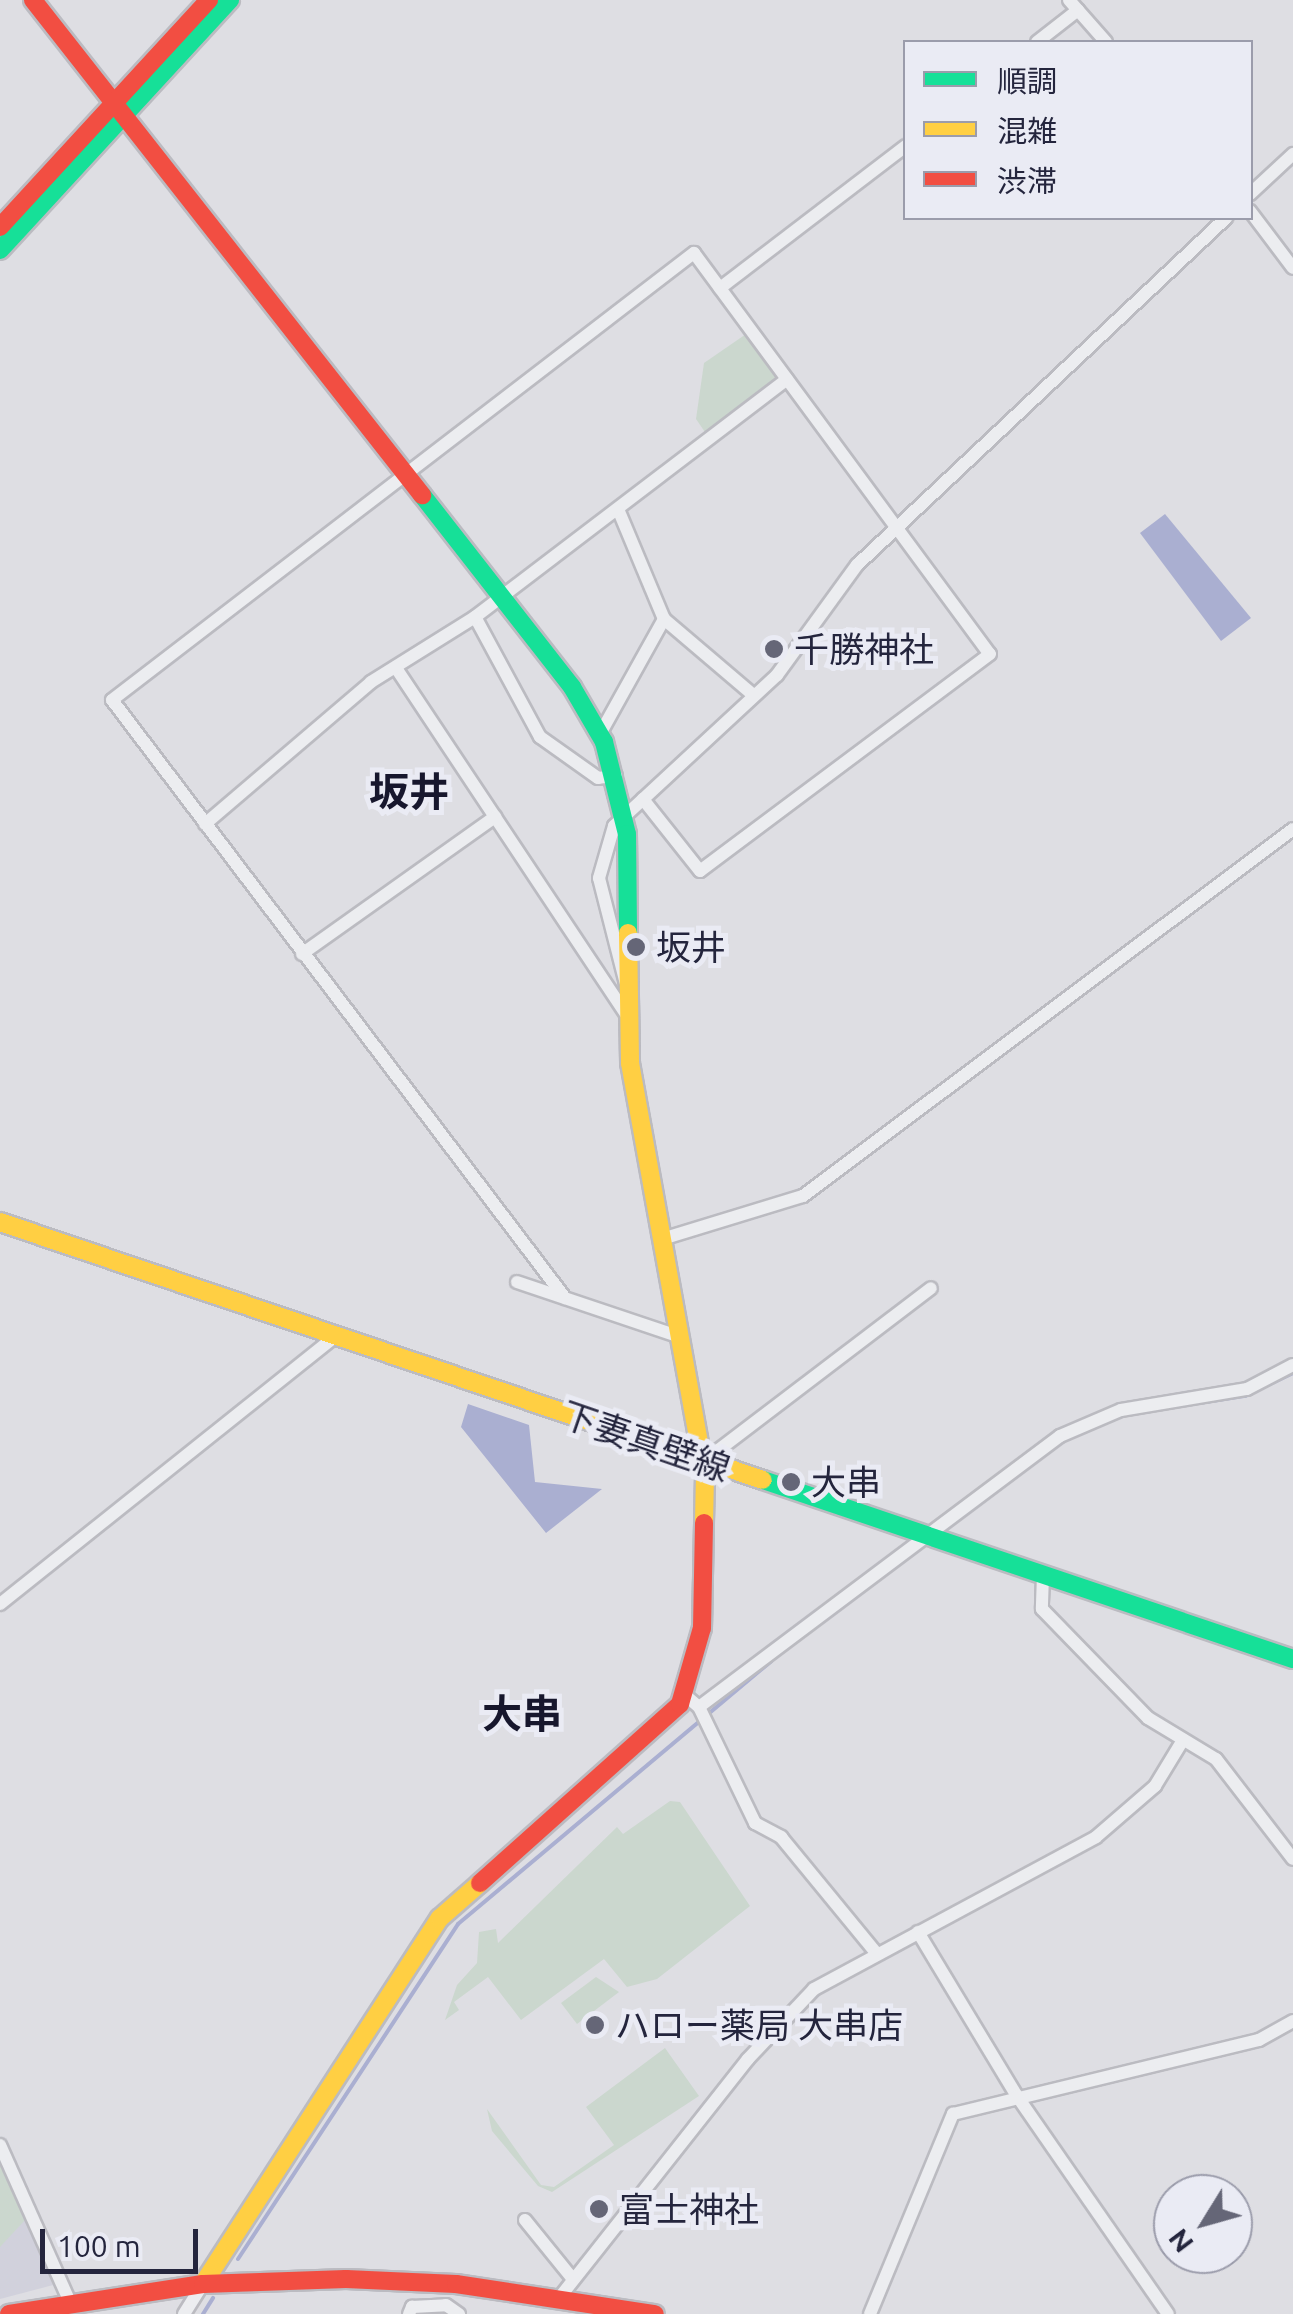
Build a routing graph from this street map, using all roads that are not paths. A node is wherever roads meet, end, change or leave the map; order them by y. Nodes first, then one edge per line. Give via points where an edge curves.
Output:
1 (33, 0) edge
2 (209, 0) edge
3 (230, 0) edge
4 (1074, 5) edge
5 (1038, 40) edge
6 (1104, 40) edge
7 (118, 110) junction
8 (903, 148) edge
9 (1293, 154) edge
10 (1253, 191) edge
11 (1253, 215) edge
12 (1224, 220) edge
13 (0, 227) edge
14 (0, 250) edge
15 (1293, 268) edge
16 (720, 288) junction
17 (787, 379) junction
18 (406, 474) junction
19 (618, 509) junction
20 (896, 529) junction
21 (500, 596) junction
22 (475, 617) junction
23 (664, 620) junction
24 (398, 671) junction
25 (752, 694) junction
26 (600, 734) junction
27 (616, 776) junction
28 (643, 799) junction
29 (625, 815) junction
30 (495, 817) junction
31 (205, 824) junction
32 (1293, 829) edge
33 (302, 954) junction
34 (626, 984) junction
35 (626, 1014) junction
36 (0, 1222) edge
37 (662, 1239) junction
38 (517, 1282) dead end
39 (931, 1288) dead end
40 (565, 1298) junction
41 (336, 1336) junction
42 (680, 1337) junction
43 (1293, 1365) edge
44 (704, 1461) junction
45 (922, 1534) junction
46 (1043, 1575) junction
47 (0, 1604) edge
48 (1293, 1660) edge
49 (698, 1707) junction
50 (1183, 1740) junction
51 (1293, 1859) edge
52 (918, 1932) junction
53 (877, 1954) junction
54 (1293, 2021) edge
55 (1017, 2096) junction
56 (0, 2144) edge
57 (524, 2220) dead end
58 (572, 2278) junction
59 (203, 2284) junction
60 (560, 2297) junction
61 (70, 2302) junction
62 (8, 2314) edge
63 (184, 2314) edge
64 (409, 2314) edge
65 (460, 2314) edge
66 (551, 2314) edge
67 (655, 2314) edge
68 (870, 2314) edge
69 (1168, 2314) edge

1 - 7 main road
2 - 7 main road
3 - 7 main road
4 - 5 street
4 - 6 street
7 - 13 main road
7 - 14 main road
7 - 18 main road
8 - 16 street
9 - 10 street
11 - 15 street
12 - 20 street
16 - 17 street
16 - 18 street via 694,253
17 - 19 street
17 - 20 street
18 - 21 main road
18 - 31 street via 112,700
19 - 21 street
19 - 23 street
20 - 25 street via 850,574 789,662
20 - 28 street via 990,654 700,872
21 - 22 street
21 - 26 main road
22 - 24 street
22 - 27 street via 540,737 598,778
23 - 25 street
23 - 26 street
24 - 30 street
24 - 31 street via 371,682
25 - 28 street
26 - 27 main road
27 - 29 main road
28 - 29 street
29 - 34 main road
29 - 34 street via 604,844 599,878
30 - 33 street
30 - 35 street
31 - 33 street
32 - 37 street via 803,1196
33 - 40 street
34 - 35 main road
35 - 37 main road
36 - 41 main road, 下妻真壁線
37 - 42 main road
38 - 40 street
39 - 44 street
40 - 42 street
41 - 44 main road, 下妻真壁線
41 - 47 street
42 - 44 main road
43 - 45 street via 1247,1389 1089,1422 1032,1452
44 - 45 main road, 下妻真壁線
44 - 49 main road
45 - 46 main road, 下妻真壁線
45 - 49 street
46 - 48 main road, 下妻真壁線
46 - 50 street via 1042,1609 1148,1718
49 - 53 street via 755,1824 781,1837
49 - 59 main road via 660,1729 496,1862 440,1918
50 - 51 street via 1236,1779
50 - 52 street via 1154,1786 1096,1837
52 - 53 street
52 - 55 street
53 - 58 street via 801,2003
54 - 55 street via 1259,2040
55 - 68 street via 946,2120
55 - 69 street
56 - 61 street
57 - 58 street
58 - 60 street
59 - 60 main road via 346,2279
59 - 61 main road
59 - 63 street
60 - 66 main road
60 - 67 main road
61 - 62 main road
64 - 65 street via 412,2307 446,2305

